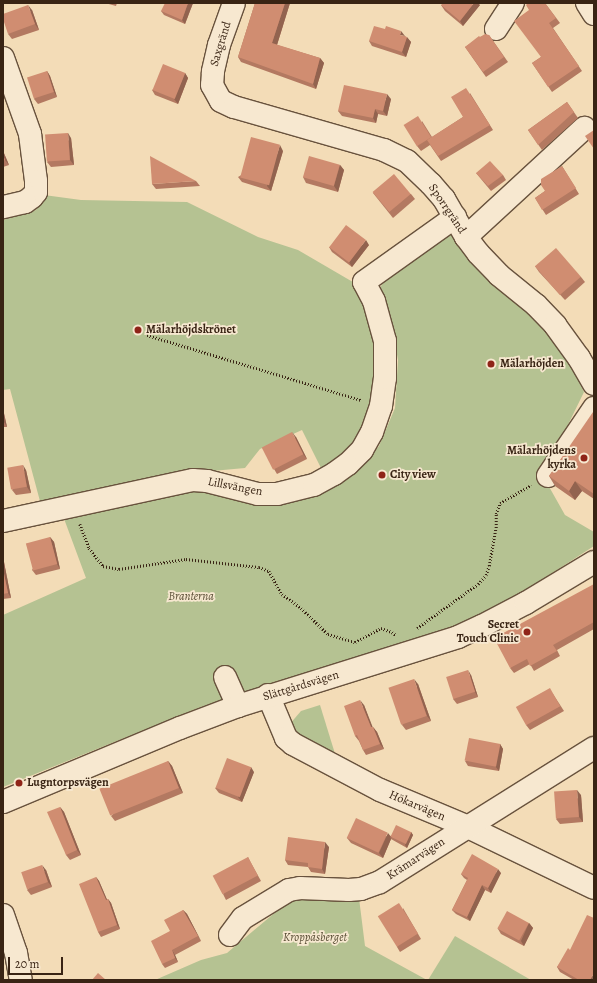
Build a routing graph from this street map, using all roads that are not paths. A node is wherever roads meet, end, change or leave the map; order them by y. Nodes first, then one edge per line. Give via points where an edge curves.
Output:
1 (234, 3) edge
2 (513, 3) edge
3 (587, 3) edge
4 (594, 14) edge
5 (496, 29) dead end
6 (3, 58) edge
7 (212, 85) joint
8 (584, 128) dead end
9 (3, 207) edge
10 (455, 217) junction
11 (466, 237) junction
12 (594, 384) edge
13 (594, 408) edge
14 (548, 476) edge
15 (3, 521) edge
16 (594, 562) edge
17 (225, 677) dead end
18 (268, 695) junction
19 (238, 706) junction
20 (594, 748) edge
21 (3, 802) edge
22 (466, 826) junction
23 (594, 888) edge
24 (3, 915) edge
25 (230, 934) dead end
26 (7, 939) edge
27 (21, 980) edge

1 - 7 street, Saxgränd via 219,45
2 - 5 street
3 - 4 street
6 - 9 street via 30,134 36,181 36,192 32,197 25,202
7 - 10 street, Sporrgränd via 221,101 234,107 384,150 402,158 431,184
8 - 11 street
10 - 11 street, Sporrgränd
10 - 15 street, Lillsvängen via 364,282 374,301 384,341 385,378 381,406 372,432 362,450 334,474 307,487 277,494 258,494 193,480
11 - 12 street, Sporrgränd via 499,275 536,305 555,326 579,358
13 - 14 street
16 - 18 street, Slättgårdsvägen via 526,603 464,634
17 - 19 street
18 - 19 street, Slättgårdsvägen
18 - 22 street, Hökarvägen via 283,733 293,744 380,790
19 - 21 street, Slättgårdsvägen
20 - 22 street, Krämarvägen
22 - 23 street, Hökarvägen
22 - 25 street, Krämarvägen via 372,885 349,890 289,890 243,918
24 - 26 street
26 - 27 street via 18,960

